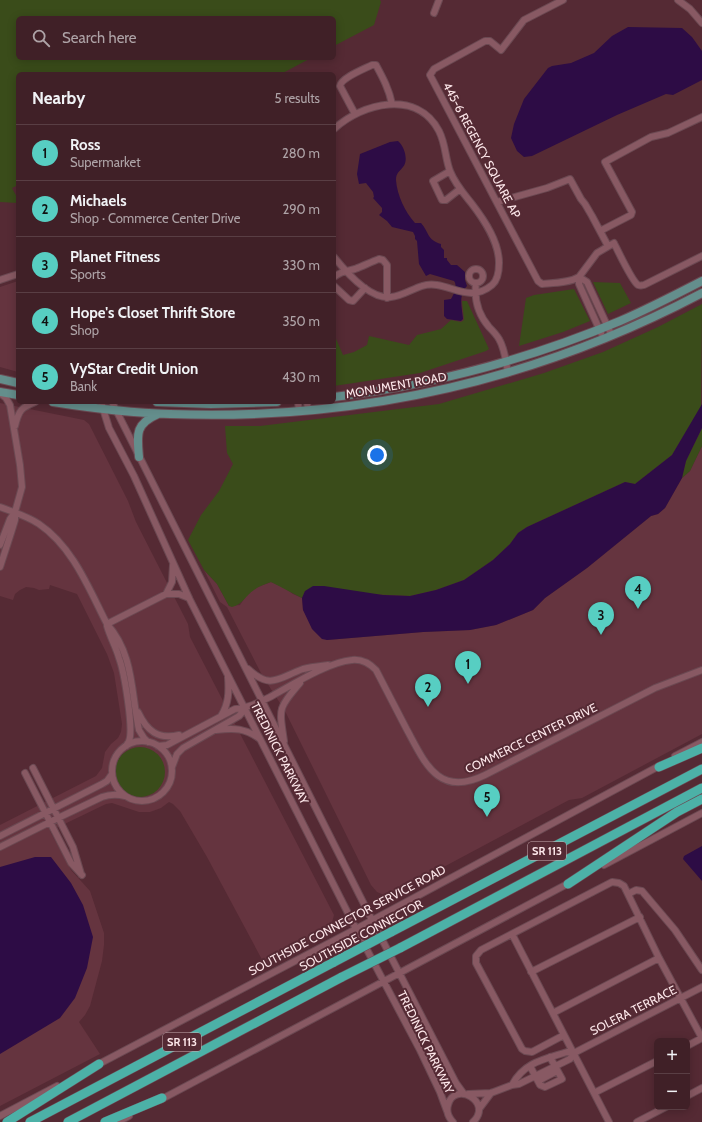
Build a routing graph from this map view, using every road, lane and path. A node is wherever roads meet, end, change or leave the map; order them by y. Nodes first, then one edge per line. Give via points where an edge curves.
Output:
1 (439, 0) edge
2 (562, 0) edge
3 (678, 0) edge
4 (434, 13) dead end
5 (702, 23) edge
6 (392, 104) junction
7 (355, 114) junction
8 (702, 117) edge
9 (336, 127) edge
10 (450, 171) junction
11 (460, 189) junction
12 (497, 202) junction
13 (600, 231) junction
14 (611, 244) junction
15 (702, 256) edge
16 (336, 260) edge
17 (345, 271) junction
18 (16, 275) edge
19 (336, 275) edge
20 (579, 278) junction
21 (0, 280) edge
22 (702, 281) edge
23 (476, 283) dead end
24 (336, 288) edge
25 (365, 288) junction
26 (702, 293) edge
27 (475, 294) junction
28 (387, 298) junction
29 (596, 301) junction
30 (588, 304) junction
31 (603, 327) junction
32 (612, 336) junction
33 (604, 339) junction
34 (506, 362) junction
35 (508, 373) junction
36 (0, 379) edge
37 (16, 383) edge
38 (0, 392) edge
39 (16, 395) edge
40 (336, 397) edge
41 (31, 404) edge
42 (86, 404) edge
43 (298, 404) edge
44 (307, 404) edge
45 (102, 405) edge
46 (114, 406) edge
47 (308, 411) junction
48 (299, 412) junction
49 (160, 414) junction
50 (14, 431) junction
51 (139, 457) junction
52 (0, 507) edge
53 (15, 512) junction
54 (0, 545) edge
55 (173, 563) junction
56 (0, 567) edge
57 (166, 594) junction
58 (189, 598) junction
59 (107, 624) junction
60 (333, 664) junction
61 (244, 666) junction
62 (702, 670) edge
63 (228, 674) junction
64 (302, 680) junction
65 (262, 701) junction
66 (136, 707) junction
67 (246, 708) junction
68 (221, 716) junction
69 (213, 731) junction
70 (185, 734) junction
71 (261, 740) junction
72 (148, 742) junction
73 (702, 742) edge
74 (125, 746) junction
75 (158, 746) junction
76 (285, 747) junction
77 (702, 748) edge
78 (659, 767) junction
79 (33, 768) dead end
80 (171, 769) junction
81 (702, 769) edge
82 (25, 773) dead end
83 (112, 774) junction
84 (702, 788) edge
85 (127, 797) junction
86 (702, 799) edge
87 (53, 809) junction
88 (45, 813) junction
89 (702, 813) edge
90 (58, 818) junction
91 (50, 822) junction
92 (0, 836) edge
93 (0, 848) edge
94 (568, 884) junction
95 (628, 894) junction
96 (640, 917) junction
97 (372, 920) junction
98 (356, 929) junction
99 (512, 934) junction
100 (659, 958) junction
101 (702, 970) edge
102 (531, 972) junction
103 (399, 973) junction
104 (384, 981) junction
105 (702, 986) edge
106 (681, 998) junction
107 (553, 1013) junction
108 (564, 1035) junction
109 (702, 1038) edge
110 (690, 1044) edge
111 (574, 1053) junction
112 (550, 1057) junction
113 (654, 1063) edge
114 (99, 1064) junction
115 (530, 1066) junction
116 (556, 1069) junction
117 (536, 1078) junction
118 (512, 1085) junction
119 (702, 1088) edge
120 (491, 1093) junction
121 (594, 1093) junction
122 (466, 1094) junction
123 (690, 1094) edge
124 (162, 1098) junction
125 (479, 1109) junction
126 (660, 1110) edge
127 (447, 1111) junction
128 (0, 1116) edge
129 (475, 1120) edge
130 (7, 1122) edge
131 (30, 1122) edge
132 (68, 1122) edge
133 (105, 1122) edge
134 (118, 1122) edge
135 (453, 1122) edge
136 (609, 1122) edge
137 (637, 1122) edge

1 - 4 street
2 - 12 street, 445-6 REGENCY SQUARE AP via 524,20 501,50 485,41 434,69 430,74
3 - 5 street
6 - 7 street
6 - 7 street via 385,81 376,65 372,65 341,83 340,86
6 - 10 street via 417,109 433,122 444,142
7 - 9 street
8 - 13 street via 673,132 651,137 605,162 632,212 631,215
10 - 11 street
10 - 11 street via 433,181 440,197 446,200
11 - 27 street via 482,217 497,247 499,258 497,279 492,285
12 - 13 street via 570,179
12 - 20 street, 445-6 REGENCY SQUARE AP via 538,281 542,284
13 - 14 street
14 - 15 street via 640,286
14 - 20 street via 597,253
16 - 17 street
17 - 19 street
17 - 25 street
17 - 28 street via 379,259 383,260 387,265
18 - 21 street
20 - 29 street via 587,282
20 - 30 street
22 - 31 main road, MONUMENT ROAD
23 - 27 street
24 - 25 street via 353,301
25 - 28 street
26 - 32 main road, MONUMENT ROAD
27 - 28 street via 426,284
27 - 34 street via 482,318 500,341
29 - 30 street
29 - 31 street
30 - 31 street
31 - 32 street
31 - 33 street
31 - 34 main road, MONUMENT ROAD
32 - 33 main road, MONUMENT ROAD
33 - 35 main road, MONUMENT ROAD
34 - 35 street
34 - 40 main road, MONUMENT ROAD via 417,384
35 - 47 main road, MONUMENT ROAD via 400,399
36 - 37 main road
38 - 39 main road
38 - 50 street via 10,405
41 - 50 street via 22,408
42 - 45 main road, MONUMENT ROAD
43 - 48 street
44 - 47 street
45 - 46 main road, MONUMENT ROAD
45 - 55 street, TREDINICK PARKWAY via 110,428
46 - 49 main road, MONUMENT ROAD
46 - 51 street, TREDINICK PARKWAY
47 - 48 main road, MONUMENT ROAD
48 - 49 main road, MONUMENT ROAD via 247,415
49 - 51 main road via 147,420 140,428 137,436
50 - 53 street via 22,487
51 - 61 street, TREDINICK PARKWAY
52 - 53 street
53 - 54 street
53 - 56 street via 15,520
53 - 59 street via 39,524 64,547
55 - 57 street via 172,582
55 - 58 street, TREDINICK PARKWAY
57 - 58 street via 179,594
57 - 59 street
58 - 63 street, TREDINICK PARKWAY
59 - 66 street via 126,657
59 - 74 street via 109,636 119,657 126,689 131,731
60 - 61 street via 304,669 269,681 256,677
60 - 62 street, COMMERCE CENTER DRIVE via 352,660 372,665 430,770 444,779 459,783 474,781 655,688
60 - 64 street, COMMERCE CENTER DRIVE
61 - 65 street, TREDINICK PARKWAY
63 - 67 street, TREDINICK PARKWAY
63 - 68 street via 228,702
64 - 65 street, COMMERCE CENTER DRIVE
64 - 76 street via 282,708
65 - 67 street, COMMERCE CENTER DRIVE
65 - 76 street, TREDINICK PARKWAY
66 - 70 street via 146,727 154,733 172,737
66 - 72 street via 139,730
67 - 68 street, COMMERCE CENTER DRIVE via 235,709
67 - 69 street, COMMERCE CENTER DRIVE via 239,716
67 - 71 street, TREDINICK PARKWAY
68 - 70 street, COMMERCE CENTER DRIVE
69 - 71 street via 240,729 251,732
69 - 80 street, COMMERCE CENTER DRIVE via 183,748 177,754
70 - 75 street, COMMERCE CENTER DRIVE via 167,745
71 - 98 street, TREDINICK PARKWAY
72 - 74 street
72 - 75 street
73 - 78 street, SOUTHSIDE CONNECTOR SERVICE ROAD
74 - 83 street via 115,758
75 - 80 street via 167,756
76 - 97 street, TREDINICK PARKWAY
77 - 78 highway
78 - 97 street, SOUTHSIDE CONNECTOR SERVICE ROAD
79 - 87 street
80 - 85 street via 168,784 158,796 142,801
81 - 131 highway, SOUTHSIDE CONNECTOR / SR 113, bridge
82 - 88 street
83 - 85 street via 117,787
83 - 87 street via 102,784
84 - 132 highway, SR 113, bridge
85 - 90 street via 109,794
86 - 94 highway via 677,812
87 - 88 street
87 - 90 street
88 - 91 street
88 - 92 street
89 - 94 street
90 - 91 street
90 - 91 street via 73,847 82,875 72,864
91 - 93 street
94 - 103 street
95 - 96 street
95 - 99 street via 624,886 612,882
95 - 101 street via 636,890 642,891 675,930
96 - 100 street
96 - 102 street
97 - 98 street, SOUTHSIDE CONNECTOR SERVICE ROAD
97 - 103 street, TREDINICK PARKWAY
98 - 104 street, TREDINICK PARKWAY
98 - 114 street, SOUTHSIDE CONNECTOR SERVICE ROAD
99 - 102 street
99 - 108 street via 481,950 476,956 476,963 522,1049 532,1052
100 - 106 street
100 - 107 street
102 - 107 street
103 - 104 street
103 - 122 street, TREDINICK PARKWAY via 456,1083
104 - 124 street
104 - 127 street, TREDINICK PARKWAY
105 - 106 street, SOLERA TERRACE
106 - 109 street
106 - 111 street, SOLERA TERRACE
107 - 108 street
108 - 111 street
109 - 110 street
111 - 112 street, SOLERA TERRACE via 567,1052
111 - 116 street, SOLERA TERRACE
111 - 121 street
112 - 115 street, SOLERA TERRACE
112 - 116 street
113 - 121 street
114 - 128 street, SOUTHSIDE CONNECTOR SERVICE ROAD
114 - 130 highway
115 - 117 street
115 - 118 street, SOLERA TERRACE
116 - 117 street, SOLERA TERRACE
116 - 117 street via 562,1079 545,1087 540,1085
117 - 118 street, SOLERA TERRACE
118 - 120 street, SOLERA TERRACE
119 - 123 street
120 - 122 street, SOLERA TERRACE
120 - 125 street
121 - 136 street
122 - 125 street, TREDINICK PARKWAY via 474,1098
122 - 127 street via 451,1098
124 - 133 highway
124 - 134 street
125 - 129 street
126 - 137 street
127 - 135 street, TREDINICK PARKWAY

